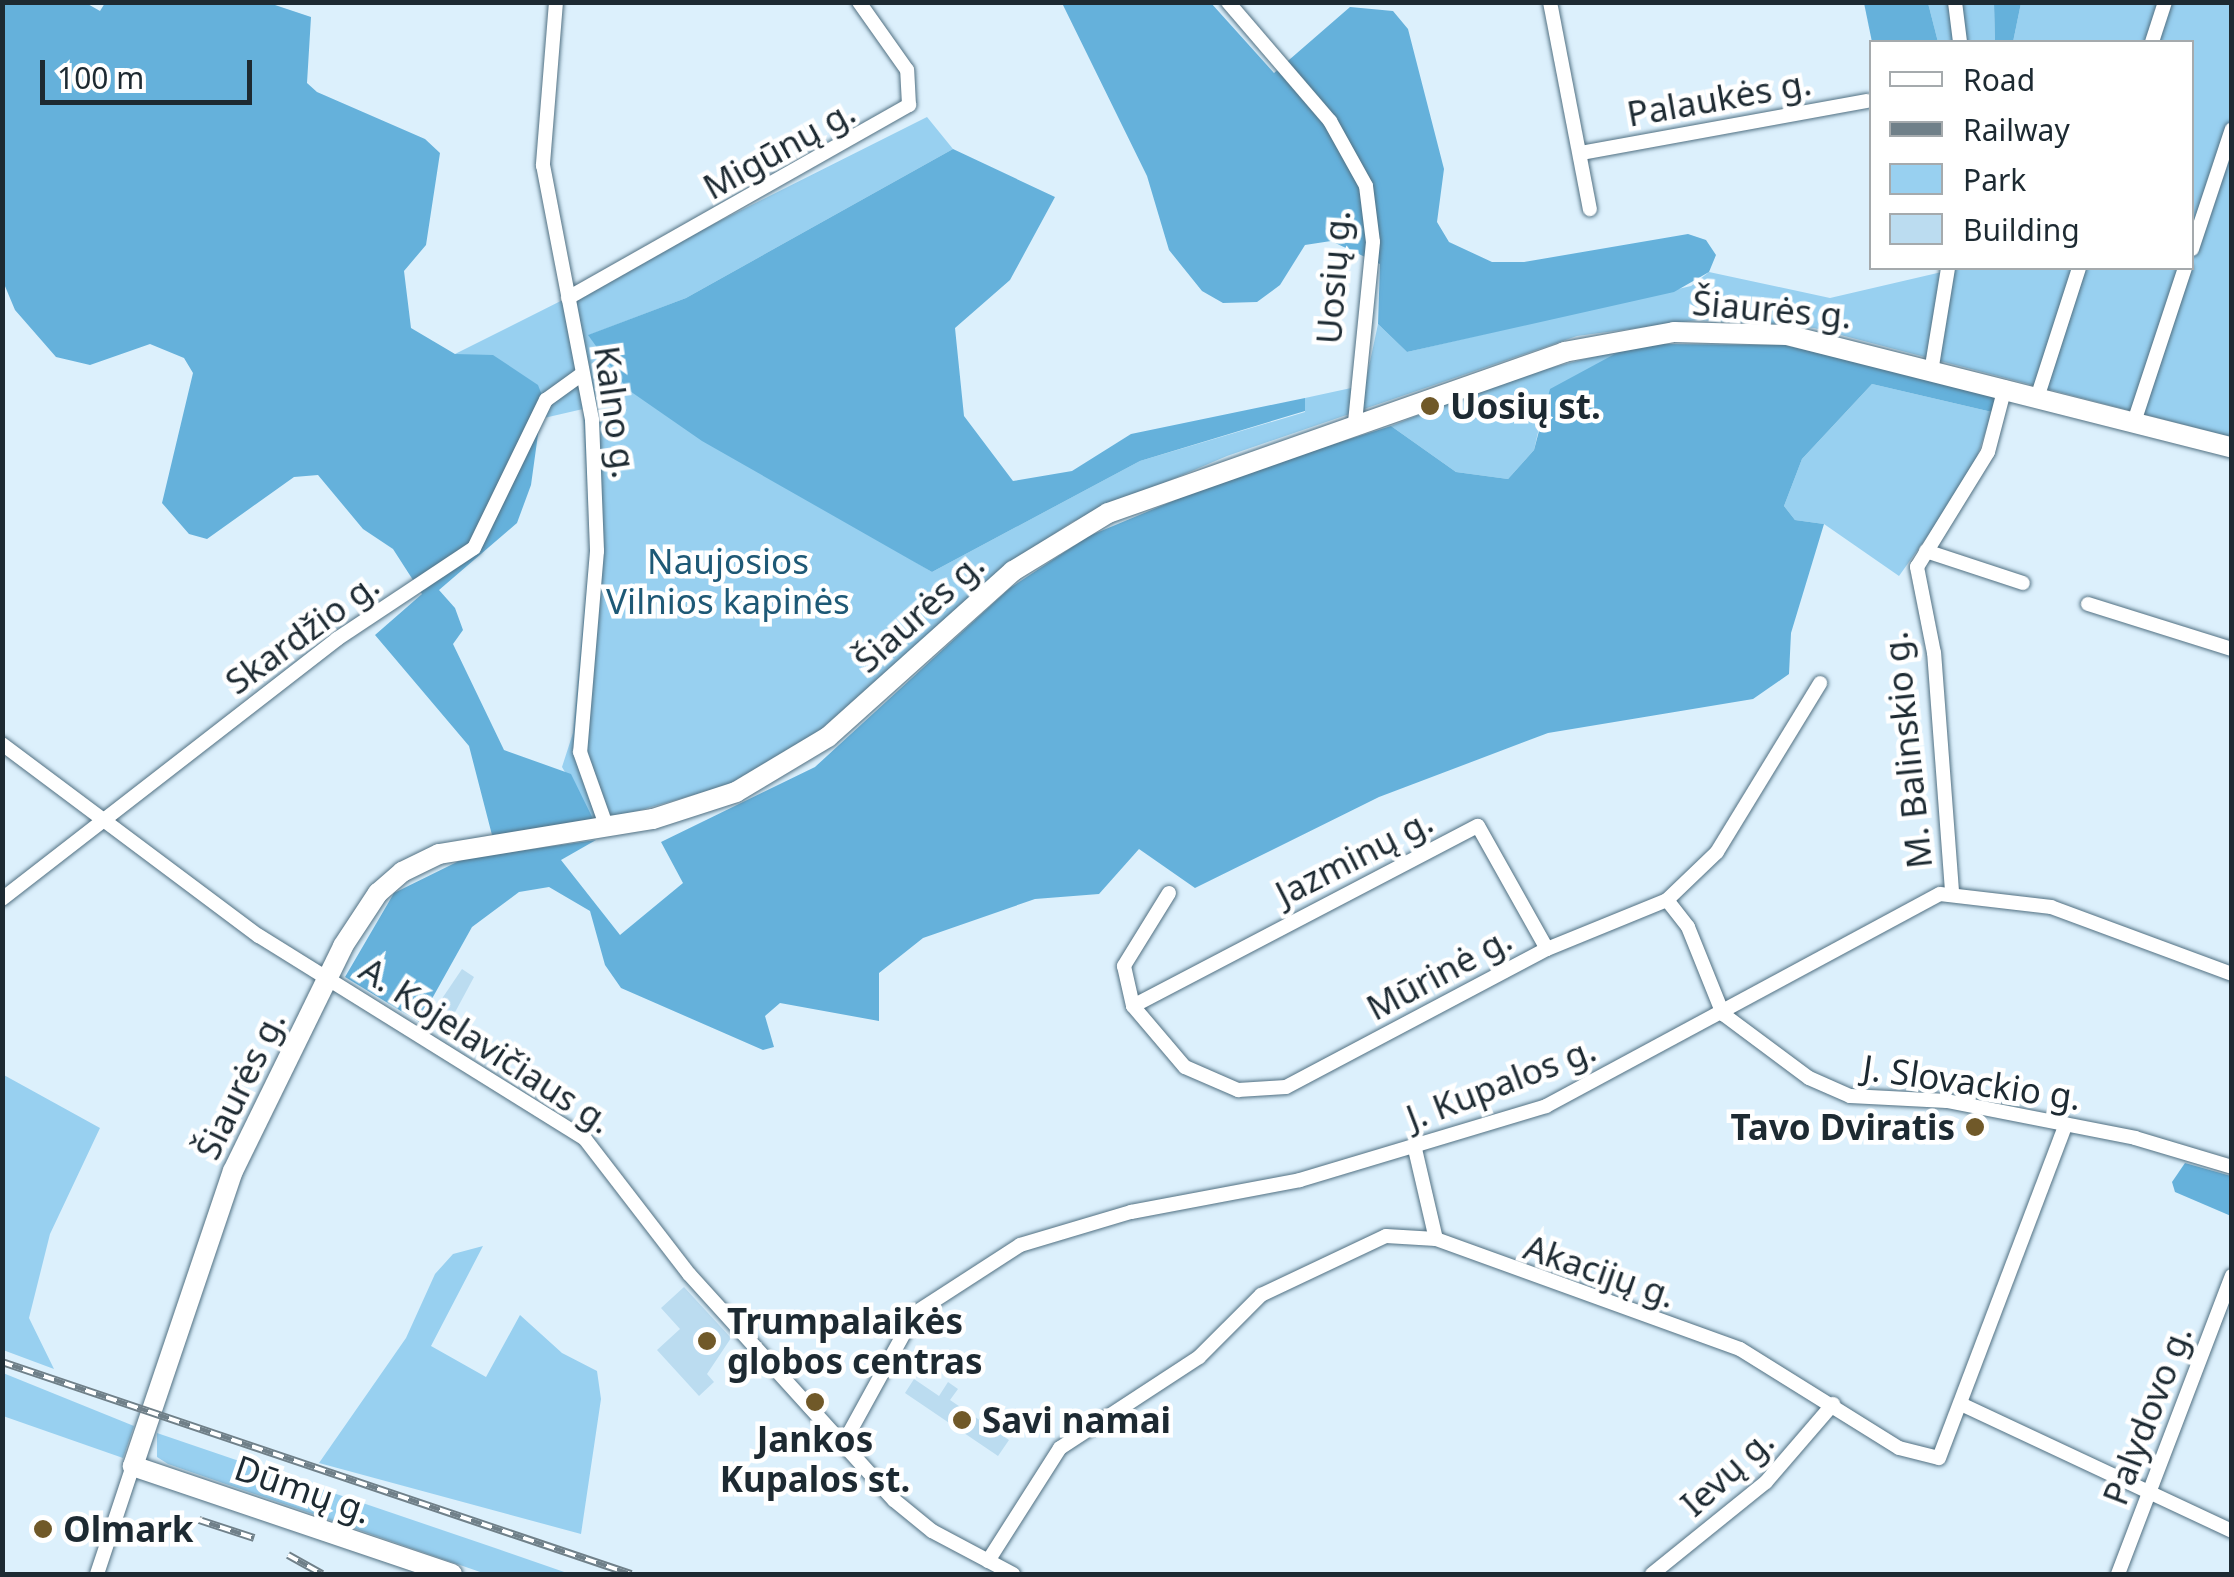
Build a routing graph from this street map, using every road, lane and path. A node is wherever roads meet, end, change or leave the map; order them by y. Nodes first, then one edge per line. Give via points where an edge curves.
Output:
1 (556, 2) edge
2 (859, 2) edge
3 (1228, 2) edge
4 (1550, 2) edge
5 (1955, 2) edge
6 (2165, 2) edge
7 (1960, 40) edge
8 (2153, 40) edge
9 (1867, 101) dead end
10 (2232, 129) edge
11 (1582, 154) junction
12 (1590, 209) dead end
13 (2194, 243) edge
14 (1948, 270) edge
15 (2079, 270) edge
16 (2184, 270) edge
17 (568, 298) junction
18 (1932, 366) junction
19 (582, 374) junction
20 (2005, 386) junction
21 (2038, 395) junction
22 (1355, 422) junction
23 (2134, 422) junction
24 (2232, 448) edge
25 (1926, 551) junction
26 (2023, 583) dead end
27 (2088, 604) dead end
28 (2232, 649) edge
29 (1820, 682) dead end
30 (2, 744) edge
31 (107, 823) junction
32 (607, 828) junction
33 (1952, 892) junction
34 (1169, 893) dead end
35 (2, 900) edge
36 (1667, 900) junction
37 (1547, 949) junction
38 (2232, 974) edge
39 (328, 979) junction
40 (1133, 1006) junction
41 (1723, 1014) junction
42 (2066, 1124) junction
43 (1415, 1149) junction
44 (2232, 1167) edge
45 (1436, 1239) junction
46 (2232, 1276) edge
47 (1833, 1404) junction
48 (1964, 1405) junction
49 (842, 1446) junction
50 (133, 1466) junction
51 (2150, 1492) junction
52 (2232, 1531) edge
53 (988, 1561) junction
54 (98, 1574) edge
55 (452, 1574) edge
56 (1013, 1574) edge
57 (1652, 1574) edge
58 (2118, 1574) edge

1 - 17 street, Kalno g. via 544,166
2 - 17 street, Migūnų g. via 910,76 909,105
3 - 22 street, Uosių g. via 1330,122 1366,186 1372,242
4 - 11 street
5 - 7 street
6 - 8 street
9 - 11 street, Palaukės g.
10 - 13 street
11 - 12 street
14 - 18 street
15 - 21 street
16 - 23 street
17 - 19 street, Kalno g.
18 - 20 main road, Šiaurės g.
18 - 22 main road, Šiaurės g. via 1788,335 1674,332 1537,359
19 - 31 street, Skardžio g. via 546,400 474,548 337,639
19 - 32 street, Kalno g. via 598,508 580,752
20 - 21 main road, Šiaurės g.
20 - 25 street, M. Balinskio g. via 1988,452
21 - 23 main road, Šiaurės g.
22 - 32 main road, Šiaurės g. via 1108,513 1013,572 797,759 690,810
23 - 24 main road, Šiaurės g.
25 - 26 street
25 - 33 street, M. Balinskio g. via 1915,587 1934,653
27 - 28 street
29 - 36 street, Mūrinė g. via 1717,852
30 - 31 street, A. Kojelavičiaus g.
31 - 35 street, Skardžio g.
31 - 39 street, A. Kojelavičiaus g.
32 - 39 main road, Šiaurės g. via 419,862 378,893
33 - 38 street via 2051,907
33 - 41 street, J. Kupalos g.
34 - 40 street via 1124,966
36 - 37 street, Mūrinė g.
36 - 41 street via 1688,927
37 - 40 street, Mūrinė g. via 1299,1081 1258,1091 1185,1066
37 - 40 street, Jazminų g. via 1478,826
39 - 49 street, A. Kojelavičiaus g. via 602,1153 688,1274
39 - 50 main road, Šiaurės g. via 213,1220
41 - 42 street, J. Slovackio g. via 1770,1054 1850,1096 1931,1099
41 - 43 street, J. Kupalos g. via 1582,1091
42 - 44 street, J. Slovackio g.
42 - 48 street, Akacijų g.
43 - 45 street
43 - 49 street, J. Kupalos g. via 1020,1245 916,1314
45 - 47 street, Akacijų g. via 1740,1348
45 - 53 street, Akacijų g. via 1368,1240 1260,1295 1199,1357 1048,1458
46 - 51 street, Palydovo g.
47 - 48 street, Akacijų g. via 1899,1448 1935,1459
47 - 57 street, Ievų g. via 1766,1482
48 - 51 street
49 - 53 street, A. Kojelavičiaus g. via 915,1519
50 - 54 street, Šiaurės g.
50 - 55 main road, Dūmų g.
51 - 52 street
51 - 58 street, Palydovo g.
53 - 56 street, A. Kojelavičiaus g.

